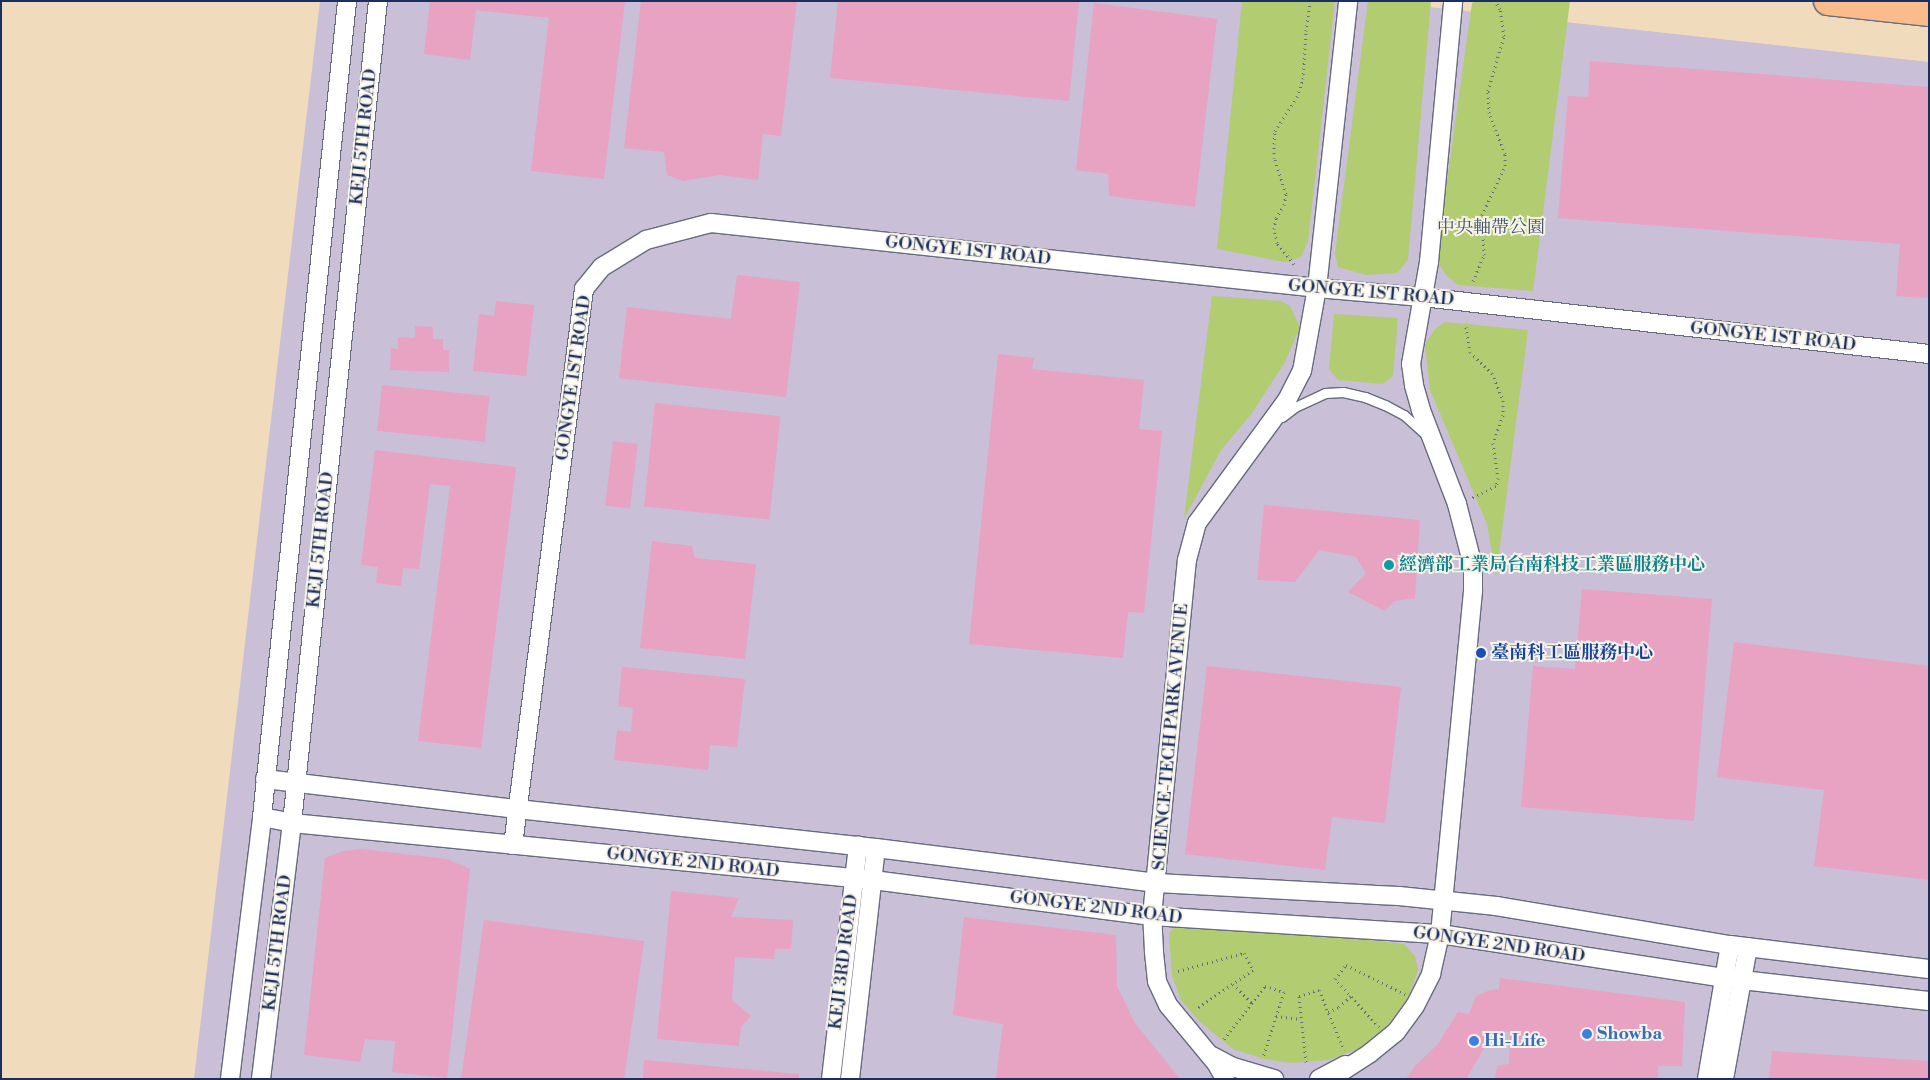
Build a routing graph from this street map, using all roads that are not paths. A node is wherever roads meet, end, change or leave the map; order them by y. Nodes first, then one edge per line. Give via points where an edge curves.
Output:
1 (347, 1) edge
2 (378, 1) edge
3 (1348, 1) edge
4 (1453, 1) edge
5 (1828, 1) edge
6 (1929, 12) edge
7 (1317, 288) junction
8 (1422, 297) junction
9 (1929, 354) edge
10 (1269, 426) junction
11 (1433, 441) junction
12 (265, 778) junction
13 (296, 783) junction
14 (517, 809) junction
15 (262, 817) junction
16 (292, 822) junction
17 (514, 845) junction
18 (858, 846) junction
19 (876, 848) junction
20 (854, 879) junction
21 (873, 880) junction
22 (1157, 883) junction
23 (1444, 901) junction
24 (1152, 916) junction
25 (1440, 934) junction
26 (1730, 945) junction
27 (1748, 947) junction
28 (1929, 969) edge
29 (1733, 979) junction
30 (1929, 1001) edge
31 (1370, 1053) junction
32 (1209, 1055) junction
33 (230, 1079) edge
34 (261, 1079) edge
35 (831, 1079) edge
36 (850, 1079) edge
37 (1225, 1079) edge
38 (1274, 1079) edge
39 (1319, 1079) edge
40 (1336, 1079) edge
41 (1707, 1079) edge
42 (1724, 1079) edge

1 - 12 street, KEJI 5TH ROAD
2 - 13 street, KEJI 5TH ROAD
3 - 7 street, SCIENCE-TECH PARK AVENUE
4 - 8 street, SCIENCE-TECH PARK AVENUE via 1429,262
5 - 6 main road
7 - 8 street, GONGYE 1ST ROAD
7 - 10 street, SCIENCE-TECH PARK AVENUE via 1302,371
7 - 14 street, GONGYE 1ST ROAD via 711,223 646,240 602,267 584,290
8 - 9 street, GONGYE 1ST ROAD
8 - 11 street, SCIENCE-TECH PARK AVENUE via 1411,364 1416,394
10 - 11 lane, SCIENCE-TECH PARK AVENUE via 1309,399 1325,393 1343,392 1365,397 1404,415
10 - 22 street, SCIENCE-TECH PARK AVENUE via 1197,523 1188,560
11 - 23 street, SCIENCE-TECH PARK AVENUE via 1457,504 1473,566
12 - 13 street, GONGYE 2ND ROAD
12 - 15 street, KEJI 5TH ROAD
13 - 14 street, GONGYE 2ND ROAD
13 - 16 street, KEJI 5TH ROAD
14 - 17 street, GONGYE 1ST ROAD
14 - 18 street, GONGYE 2ND ROAD
15 - 16 street, GONGYE 2ND ROAD
15 - 33 street, KEJI 5TH ROAD
16 - 17 street, GONGYE 2ND ROAD
16 - 34 street, KEJI 5TH ROAD
17 - 20 street, GONGYE 2ND ROAD
18 - 19 street, GONGYE 2ND ROAD
18 - 20 street, KEJI 3RD ROAD
19 - 21 street, KEJI 3RD ROAD
19 - 22 street, GONGYE 2ND ROAD
20 - 21 street, GONGYE 2ND ROAD
20 - 35 street, KEJI 3RD ROAD
21 - 24 street, GONGYE 2ND ROAD
21 - 36 street, KEJI 3RD ROAD
22 - 23 street, GONGYE 2ND ROAD via 1391,895
22 - 24 street, SCIENCE-TECH PARK AVENUE
23 - 25 street, SCIENCE-TECH PARK AVENUE
23 - 26 street, GONGYE 2ND ROAD via 1496,906
24 - 25 street, GONGYE 2ND ROAD
24 - 32 street, SCIENCE-TECH PARK AVENUE via 1157,981 1168,1005
25 - 29 street, GONGYE 2ND ROAD
25 - 31 street, SCIENCE-TECH PARK AVENUE via 1431,974 1415,1006 1396,1032
26 - 27 street, GONGYE 2ND ROAD
26 - 29 street
27 - 28 street, GONGYE 2ND ROAD
27 - 29 street
29 - 30 street, GONGYE 2ND ROAD
29 - 41 street
29 - 42 street
31 - 39 street, SCIENCE-TECH PARK AVENUE
31 - 40 street, SCIENCE-TECH PARK AVENUE via 1341,1072
32 - 37 street, SCIENCE-TECH PARK AVENUE
32 - 38 street, SCIENCE-TECH PARK AVENUE via 1233,1067

